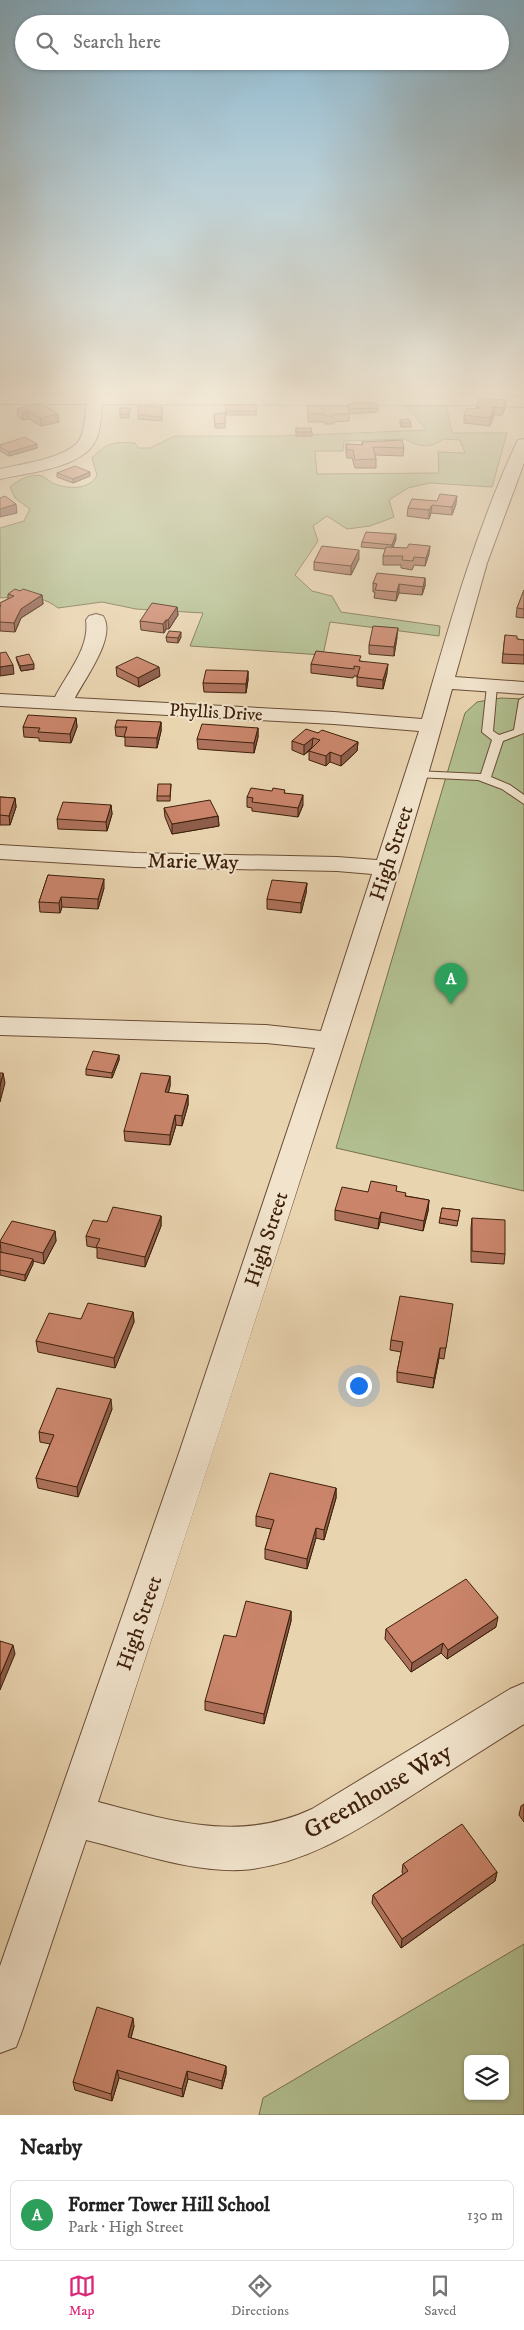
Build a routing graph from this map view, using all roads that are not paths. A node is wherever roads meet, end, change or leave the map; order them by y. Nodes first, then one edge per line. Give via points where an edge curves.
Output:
1 (509, 488) edge
2 (96, 620) dead end
3 (443, 682) junction
4 (492, 686) junction
5 (0, 700) edge
6 (524, 700) edge
7 (62, 704) junction
8 (431, 726) junction
9 (498, 740) junction
10 (416, 774) junction
11 (485, 779) junction
12 (524, 801) edge
13 (0, 852) edge
14 (386, 868) junction
15 (0, 1026) edge
16 (331, 1041) junction
17 (524, 1702) edge
18 (74, 1816) junction
19 (0, 2031) edge

1 - 3 street, High Street via 476,572
2 - 7 street via 96,640
3 - 4 street
3 - 8 street, High Street
4 - 6 street
4 - 9 lane via 487,732
5 - 7 street, Phyllis Drive
6 - 9 lane via 519,732
7 - 8 street, Phyllis Drive
8 - 10 street, High Street
9 - 11 lane
10 - 11 lane
10 - 14 street, High Street
11 - 12 lane via 506,787
13 - 14 street, Marie Way
14 - 16 street, High Street
15 - 16 street via 266,1034
16 - 18 street, High Street
17 - 18 street, Greenhouse Way via 336,1818 299,1837 274,1845 238,1849 203,1846
18 - 19 street, High Street

